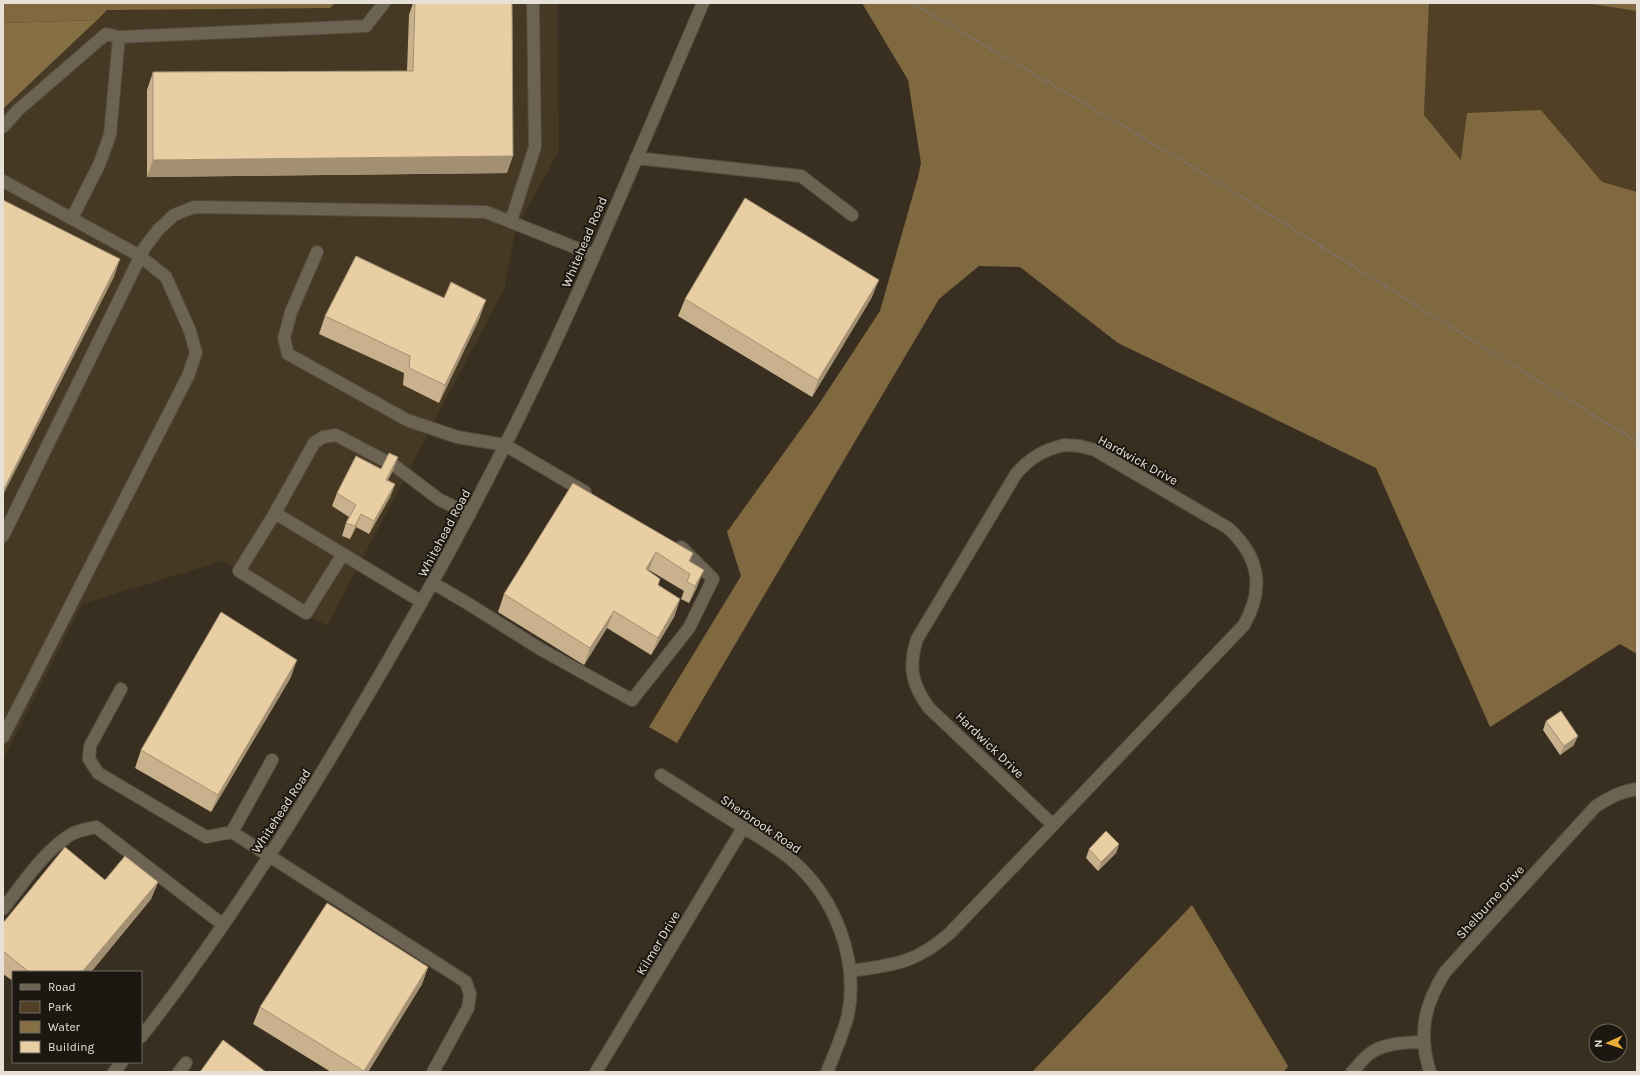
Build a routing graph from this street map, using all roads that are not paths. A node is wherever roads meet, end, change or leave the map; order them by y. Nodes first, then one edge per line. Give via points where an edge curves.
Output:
1 (384, 3) edge
2 (533, 3) edge
3 (703, 3) edge
4 (119, 36) junction
5 (3, 127) edge
6 (636, 158) junction
7 (3, 181) edge
8 (852, 214) dead end
9 (72, 218) junction
10 (511, 221) junction
11 (316, 252) dead end
12 (594, 255) junction
13 (140, 256) junction
14 (506, 445) junction
15 (594, 497) edge
16 (275, 513) junction
17 (470, 514) junction
18 (3, 536) edge
19 (670, 541) edge
20 (343, 554) junction
21 (433, 583) junction
22 (422, 602) junction
23 (121, 689) dead end
24 (3, 736) edge
25 (272, 760) dead end
26 (660, 774) dead end
27 (1637, 789) edge
28 (1053, 825) junction
29 (743, 828) junction
30 (232, 832) junction
31 (269, 855) junction
32 (3, 909) edge
33 (222, 924) junction
34 (850, 971) junction
35 (142, 1036) edge
36 (1423, 1042) junction
37 (121, 1063) edge
38 (114, 1072) edge
39 (433, 1072) edge
40 (596, 1072) edge
41 (827, 1072) edge
42 (1352, 1072) edge
43 (1430, 1072) edge

1 - 4 street via 366,26
2 - 10 street via 535,147
3 - 6 street, Whitehead Road
4 - 5 street via 106,34 18,110
4 - 9 street via 110,135 99,165
6 - 8 street via 801,176
6 - 12 street, Whitehead Road
7 - 9 street
9 - 13 street
10 - 12 street
10 - 13 street via 486,212 194,207 174,215 158,230
11 - 14 street via 291,312 284,338 288,354 407,420 457,437
12 - 14 street, Whitehead Road
13 - 18 street
13 - 24 street via 166,277 190,330 196,353 188,376
14 - 15 street
14 - 17 street, Whitehead Road
16 - 17 street via 314,443 323,437 336,435 395,466 440,500
16 - 20 street
16 - 20 street via 239,571 306,613
17 - 21 street, Whitehead Road
19 - 21 street via 684,549 713,578 689,628 632,700 542,650
20 - 22 street
21 - 22 street, Whitehead Road
22 - 31 street, Whitehead Road via 324,769
23 - 30 street via 90,746 89,759 98,773 206,837
25 - 30 street
26 - 29 street, Sherbrook Road
27 - 36 street, Shelburne Drive via 1612,796 1596,806 1445,972 1428,1003
28 - 28 street, Hardwick Drive via 1244,625 1253,605 1257,582 1249,553 1240,539 1228,528 1095,450 1064,445 1037,454 1016,474 917,639 912,660 914,682 929,708
28 - 34 street, Hardwick Drive via 934,947 916,958 896,965
29 - 34 street, Sherbrook Road via 793,861 815,884 838,922
29 - 40 street, Kilmer Drive
30 - 31 street
31 - 33 street, Whitehead Road
31 - 39 street via 466,982 470,994 468,1008
32 - 33 street via 48,852 67,837 81,830 96,827
33 - 35 street, Whitehead Road
34 - 41 street, Sherbrook Road via 848,1014
36 - 42 street via 1380,1047 1369,1054
36 - 43 street, Shelburne Drive
37 - 38 street

